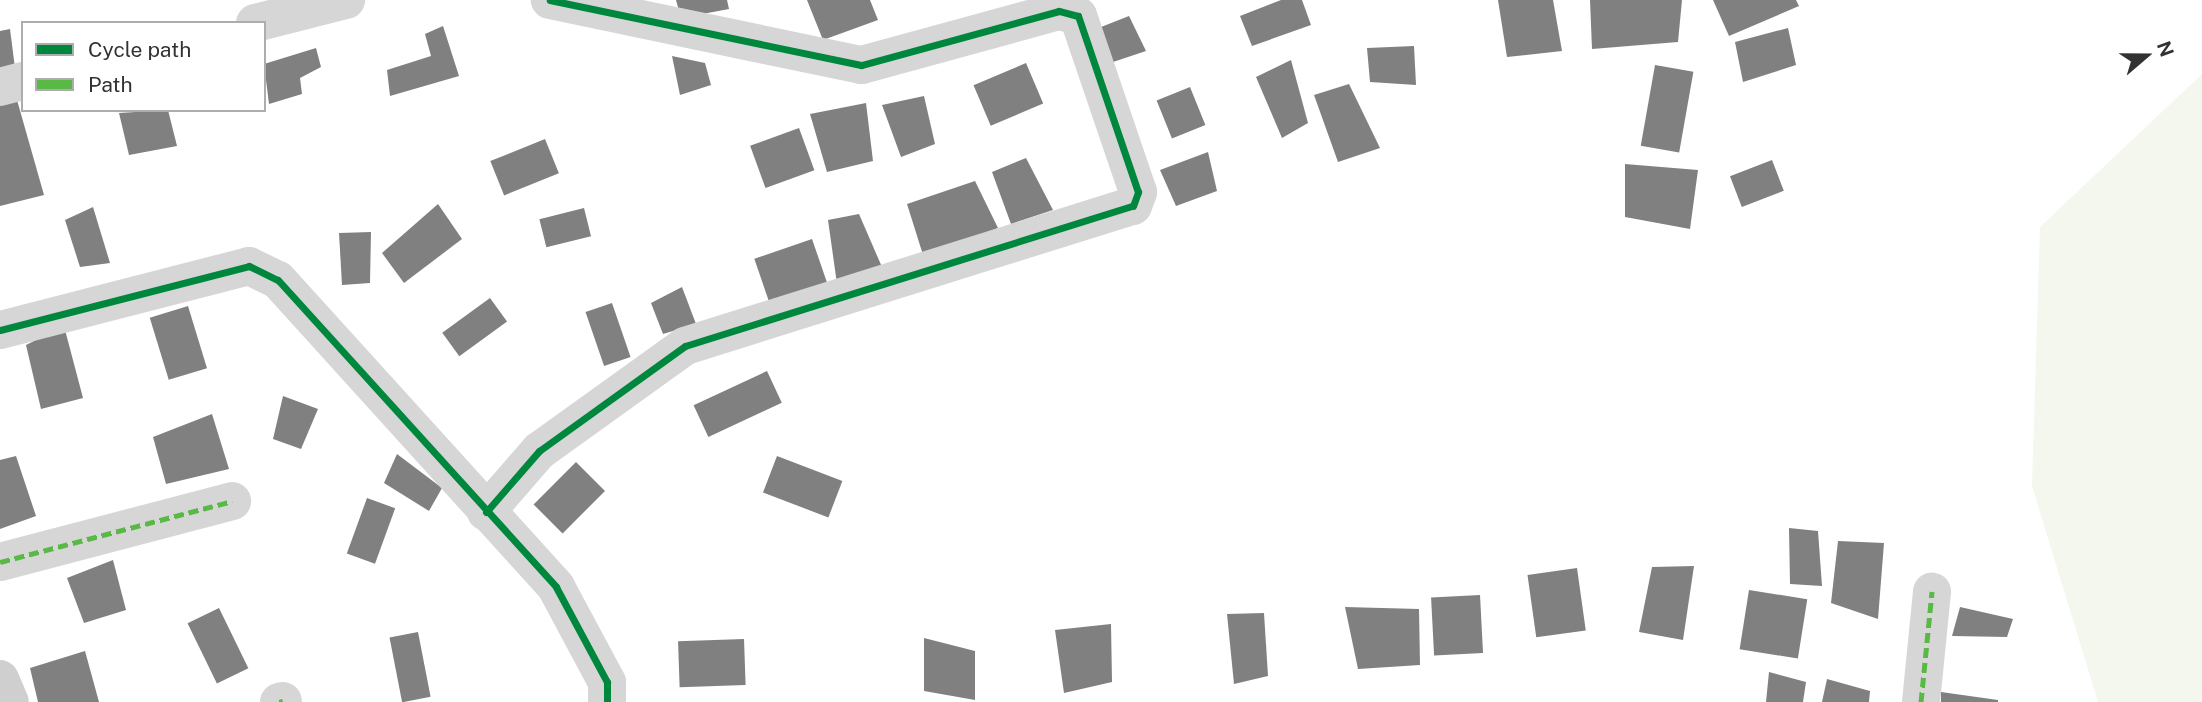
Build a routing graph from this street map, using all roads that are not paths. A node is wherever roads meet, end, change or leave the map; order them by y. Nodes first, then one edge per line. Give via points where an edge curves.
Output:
1 (346, 0) edge
2 (550, 0) edge
3 (264, 21) edge
4 (21, 82) edge
5 (0, 87) edge
6 (0, 330) edge
7 (232, 501) dead end
8 (486, 512) junction
9 (0, 562) edge
10 (1931, 592) dead end
11 (0, 679) edge
12 (10, 702) edge
13 (607, 702) edge
14 (1921, 702) edge

1 - 3 street
2 - 8 street via 861,65 1059,11 1078,16 1138,192 1133,206 685,346 539,451
4 - 5 street
6 - 8 street via 248,267 278,280
7 - 9 street
8 - 13 street via 556,587 607,682
10 - 14 street
11 - 12 street

